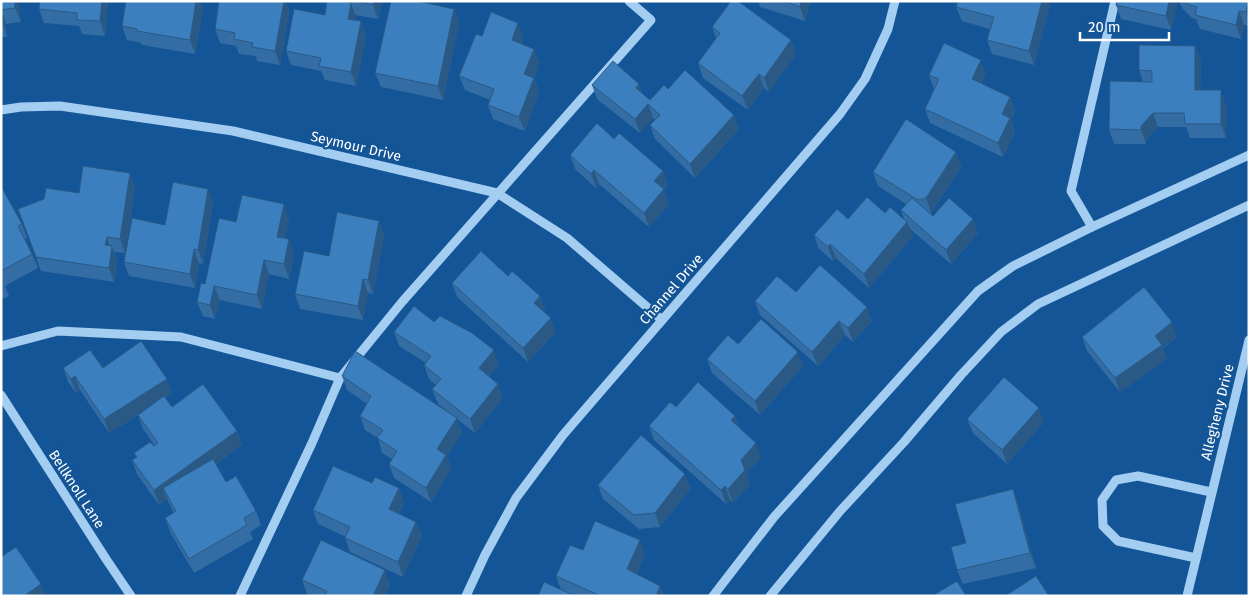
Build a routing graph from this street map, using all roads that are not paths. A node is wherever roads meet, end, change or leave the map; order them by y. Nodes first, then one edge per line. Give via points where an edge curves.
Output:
1 (629, 1) edge
2 (895, 1) edge
3 (1115, 1) edge
4 (1, 110) edge
5 (1249, 155) edge
6 (497, 193) junction
7 (1249, 205) edge
8 (1092, 227) junction
9 (662, 320) junction
10 (1249, 340) edge
11 (1, 346) edge
12 (340, 378) junction
13 (1, 396) edge
14 (1211, 492) junction
15 (1196, 558) junction
16 (131, 596) edge
17 (240, 596) edge
18 (466, 596) edge
19 (713, 596) edge
20 (770, 596) edge
21 (1187, 596) edge

1 - 6 street via 651,20
2 - 9 street, Channel Drive via 888,30 865,79 840,114
3 - 8 street via 1071,191
4 - 6 street, Seymour Drive via 60,106 233,131
5 - 8 street
6 - 9 street, Seymour Drive via 567,238
6 - 12 street
7 - 20 street via 1038,304 1001,332 841,510
8 - 19 street via 1013,266 978,290 774,517
9 - 18 street, Channel Drive via 562,435 516,498
10 - 14 street, Allegheny Drive
11 - 12 street via 58,331 181,337
12 - 17 street
13 - 16 street, Bellknoll Lane
14 - 15 street, Allegheny Drive
14 - 15 street via 1138,476 1116,480 1102,500 1102,526 1118,541
15 - 21 street, Allegheny Drive

